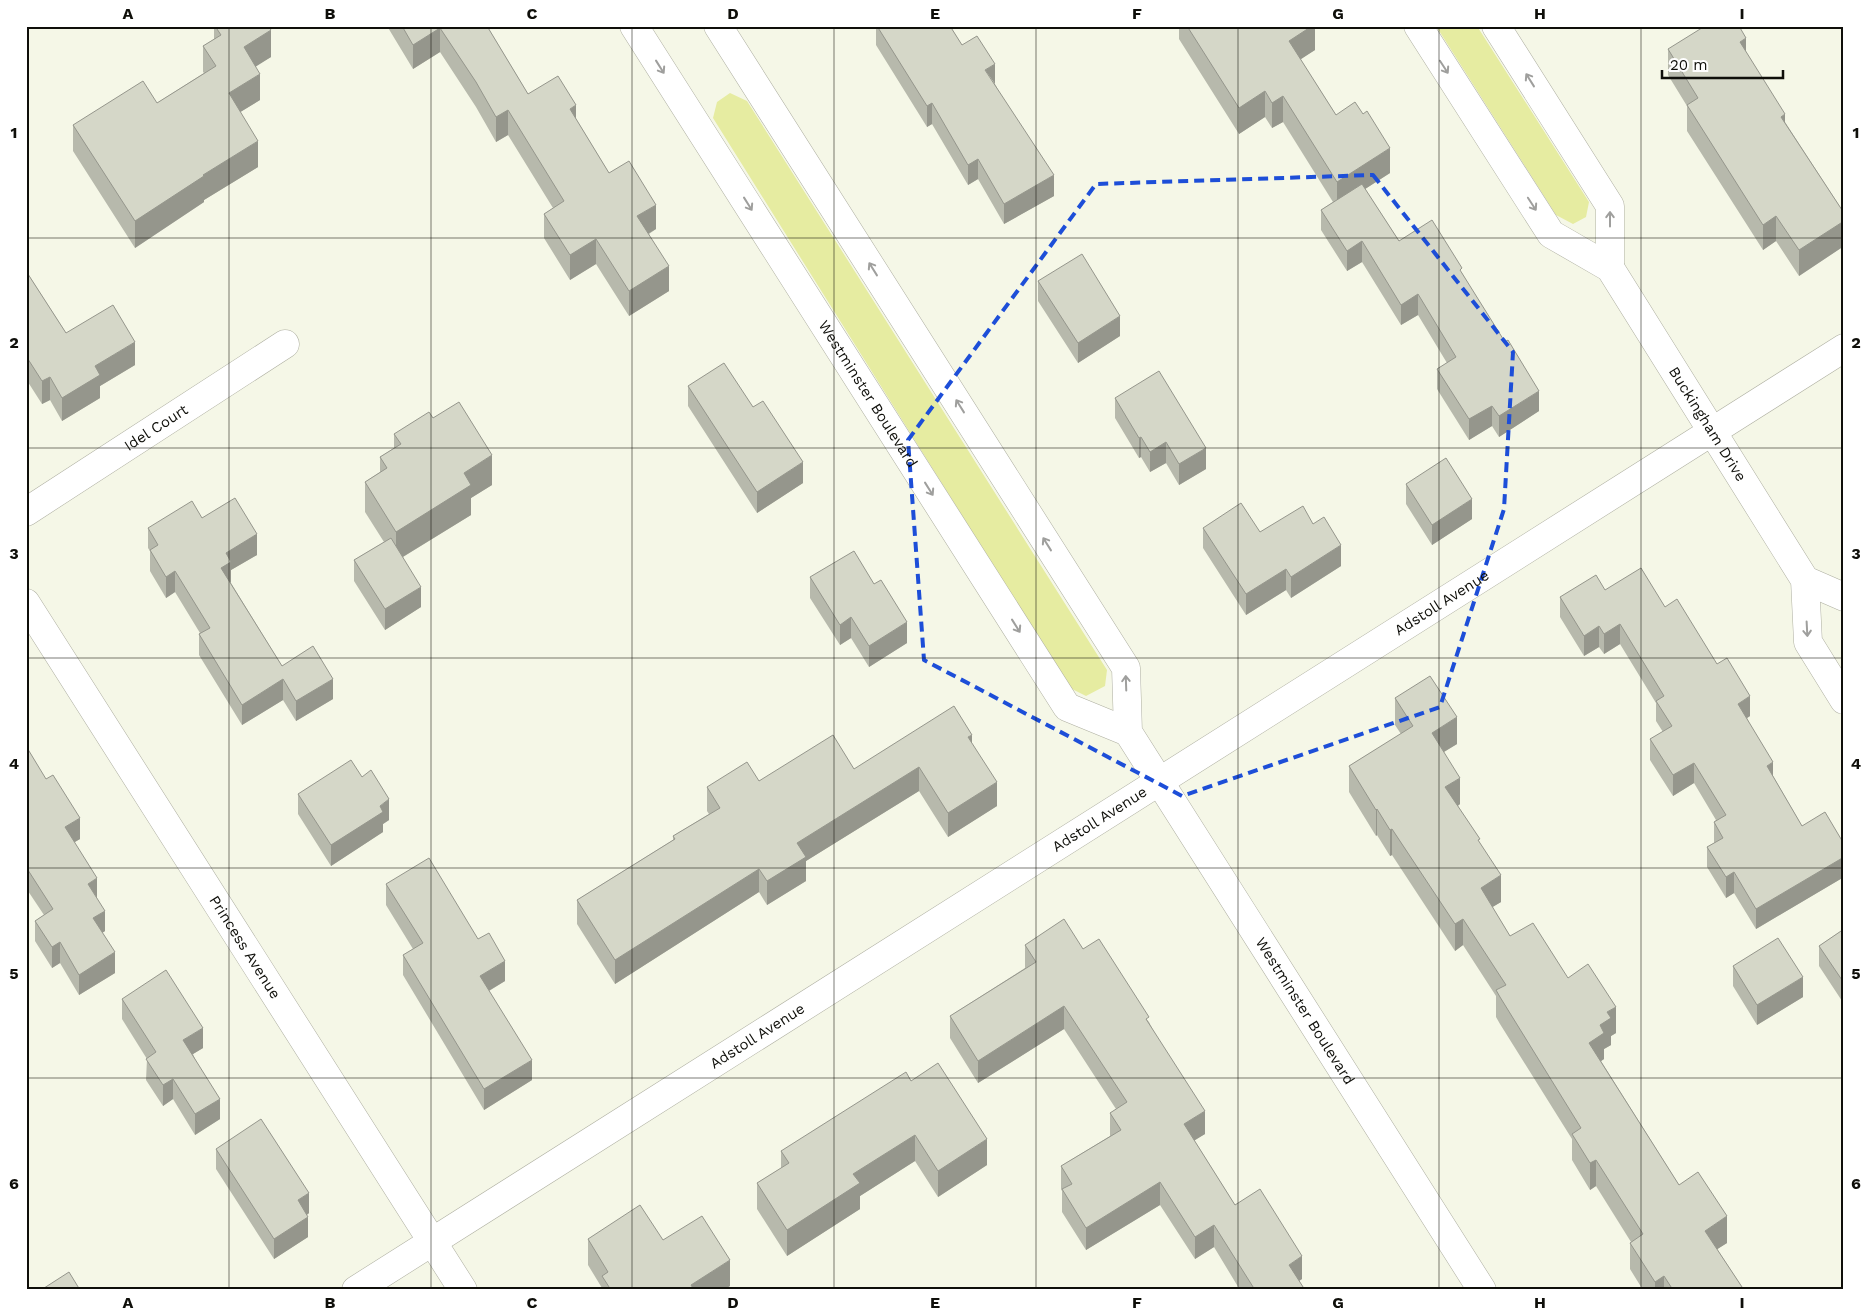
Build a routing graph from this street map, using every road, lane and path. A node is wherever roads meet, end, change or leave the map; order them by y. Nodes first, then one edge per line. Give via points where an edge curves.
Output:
1 (634, 26) edge
2 (718, 26) edge
3 (1418, 26) edge
4 (1496, 26) edge
5 (1610, 268) junction
6 (285, 344) dead end
7 (1844, 348) edge
8 (1712, 432) junction
9 (26, 512) edge
10 (1804, 580) junction
11 (1844, 598) edge
12 (26, 603) edge
13 (1844, 700) edge
14 (1128, 732) junction
15 (1159, 782) junction
16 (432, 1242) junction
17 (356, 1290) edge
18 (463, 1290) edge
19 (1482, 1290) edge

1 -> 14 street, Westminster Boulevard via 1067,707
14 -> 2 street via 1126,668
3 -> 5 street, Buckingham Drive via 1551,234
5 -> 4 street via 1610,206
5 - 8 street, Buckingham Drive
6 - 9 street, Idel Court
7 - 8 street, Adstoll Avenue
8 - 10 street, Buckingham Drive
8 - 15 street, Adstoll Avenue
10 - 11 street
10 -> 13 street, Buckingham Drive via 1808,642
12 - 16 street, Princess Avenue
14 - 15 street, Westminster Boulevard
15 - 16 street, Adstoll Avenue
15 - 19 street, Westminster Boulevard
16 - 17 street, Adstoll Avenue
16 - 18 street, Princess Avenue

